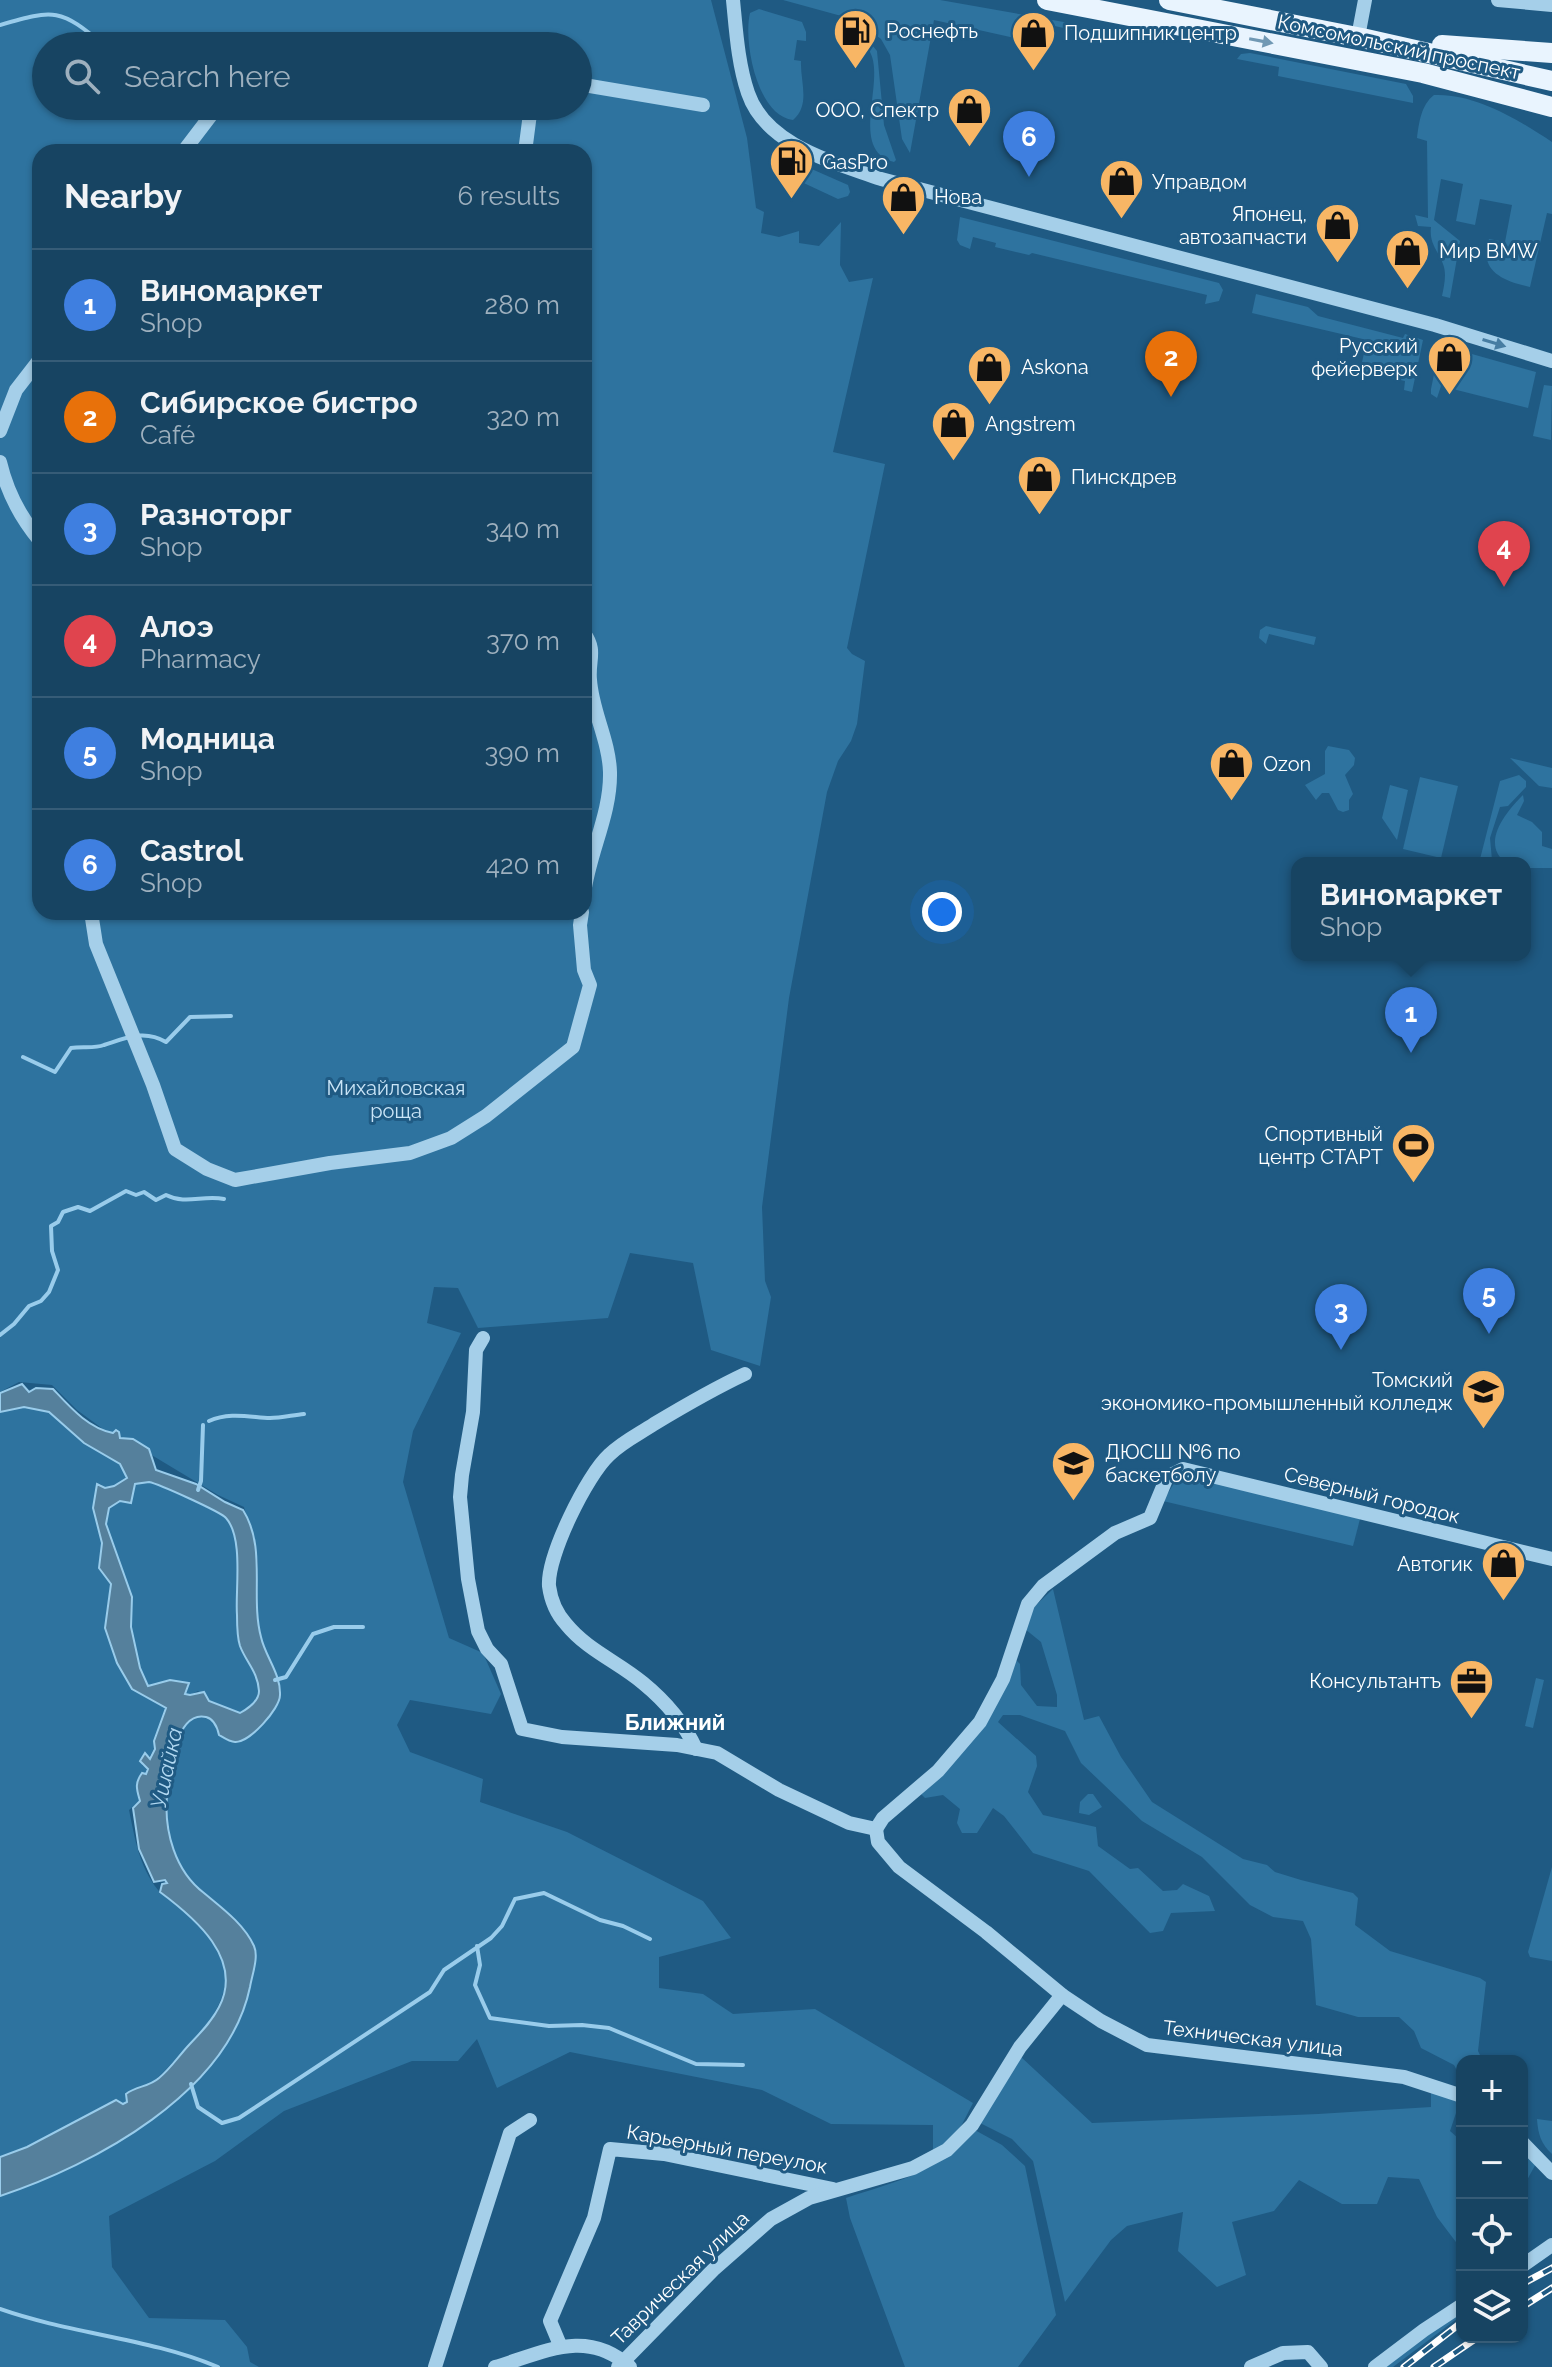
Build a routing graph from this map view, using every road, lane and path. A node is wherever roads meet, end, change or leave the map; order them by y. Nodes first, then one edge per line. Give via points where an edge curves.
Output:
1 (733, 0) edge
2 (1047, 0) edge
3 (1169, 0) edge
4 (1365, 0) edge
5 (1498, 0) edge
6 (1552, 5) edge
7 (1360, 37) junction
8 (1552, 53) edge
9 (1457, 81) junction
10 (1552, 81) edge
11 (592, 86) edge
12 (703, 105) dead end
13 (1552, 107) edge
14 (207, 120) edge
15 (529, 120) edge
16 (1552, 122) edge
17 (189, 144) edge
18 (526, 144) edge
19 (1552, 361) edge
20 (32, 369) edge
21 (0, 431) edge
22 (0, 462) edge
23 (32, 531) edge
24 (592, 690) edge
25 (592, 861) edge
26 (92, 920) edge
27 (581, 920) edge
28 (483, 1338) dead end
29 (745, 1374) dead end
30 (1552, 1559) edge
31 (696, 1749) junction
32 (876, 1829) junction
33 (1062, 1995) junction
34 (1456, 2094) edge
35 (530, 2120) dead end
36 (1528, 2148) edge
37 (1552, 2173) edge
38 (837, 2189) junction
39 (1552, 2245) edge
40 (1528, 2262) edge
41 (1456, 2309) edge
42 (560, 2345) junction
43 (624, 2365) edge
44 (435, 2367) edge
45 (495, 2367) edge
46 (1251, 2367) edge
47 (1321, 2367) edge
48 (1375, 2367) edge

1 -> 19 street via 753,105 780,134 824,158 905,185 1435,325
2 -> 9 main road, Комсомольский проспект
3 - 7 main road, Комсомольский проспект
4 - 7 street
5 - 6 street
7 - 8 main road
7 - 10 main road, Комсомольский проспект
9 - 13 main road, Комсомольский проспект
9 - 16 main road
11 - 12 street
14 - 17 street
15 - 18 street
20 - 21 street via 16,390
22 - 23 street via 22,519
24 - 25 street via 610,775
26 - 27 street via 96,944 175,1149 235,1180 410,1153 451,1138 486,1116 573,1047 590,985
28 - 31 street via 476,1350 460,1497 468,1579 478,1631 501,1664 522,1729
29 - 31 street via 607,1456 573,1509 551,1564 555,1611 594,1651 662,1701
30 - 32 street, Северный городок via 1183,1469 1167,1477 1150,1518 1115,1533 1043,1586 1028,1604 1003,1679 980,1722
31 - 32 street via 717,1753 849,1823
32 - 33 street, Техническая улица via 878,1842 899,1867
33 - 34 street, Техническая улица via 1147,2045 1404,2077
33 - 38 street, Таврическая улица via 957,2141 913,2168
35 - 44 street via 510,2133
36 - 37 street
38 - 42 street, Карьерный переулок via 664,2154 610,2149 594,2218 550,2321
38 - 43 street, Таврическая улица via 771,2219 713,2270
39 - 40 street
41 - 48 street
42 - 43 street via 607,2349
42 - 45 street
46 - 47 street via 1283,2353 1308,2352

